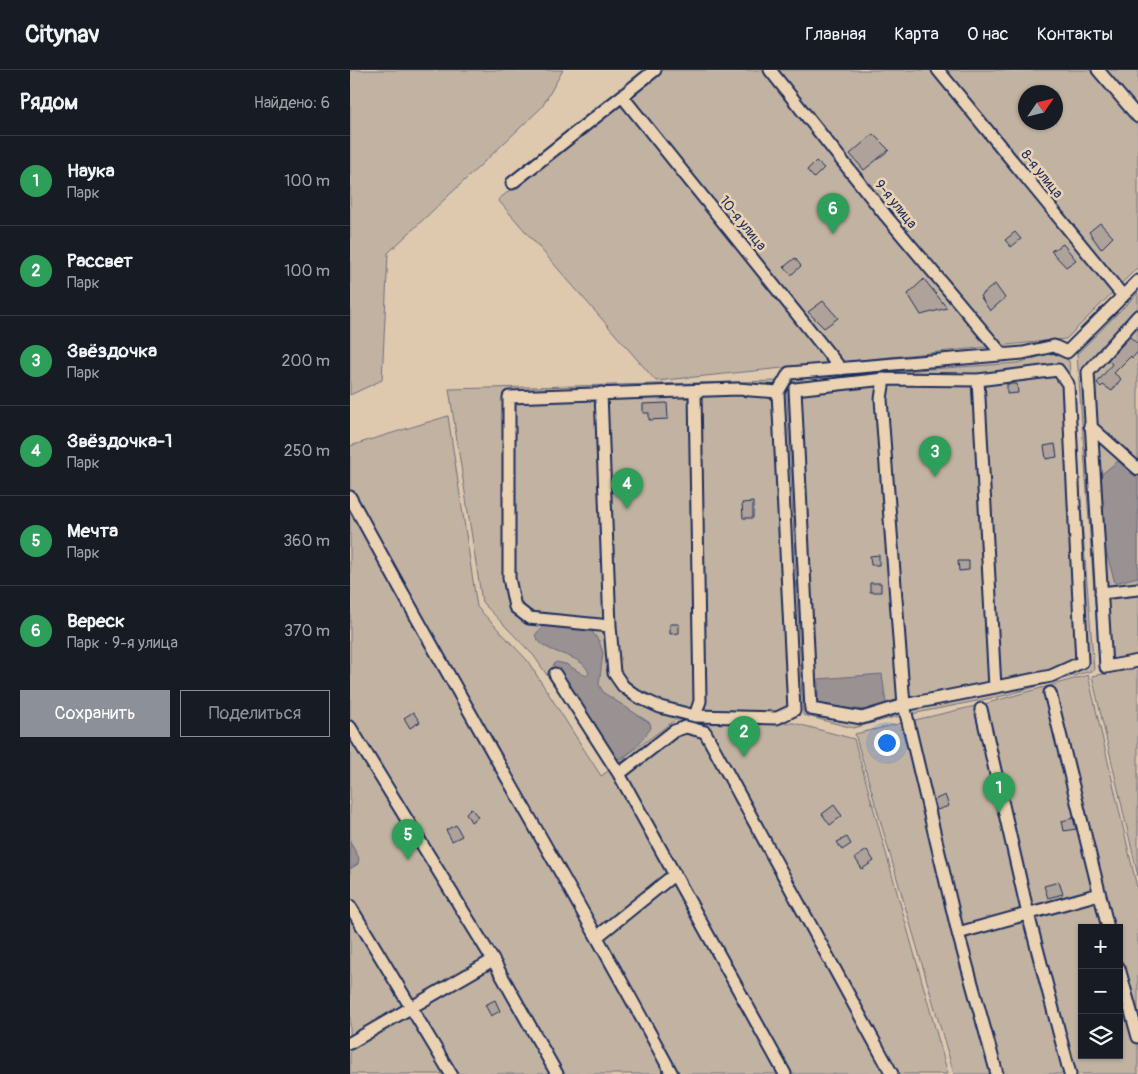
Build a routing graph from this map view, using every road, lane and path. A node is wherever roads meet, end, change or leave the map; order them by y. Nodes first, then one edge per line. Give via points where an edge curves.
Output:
1 (655, 70) edge
2 (770, 70) edge
3 (938, 70) edge
4 (1098, 70) edge
5 (622, 96) junction
6 (1138, 117) edge
7 (512, 183) dead end
8 (1138, 282) edge
9 (1123, 296) junction
10 (1137, 320) edge
11 (1002, 354) junction
12 (841, 369) junction
13 (884, 379) junction
14 (978, 380) junction
15 (695, 391) junction
16 (778, 392) junction
17 (601, 393) junction
18 (1090, 426) junction
19 (1138, 469) edge
20 (350, 497) edge
21 (1138, 589) edge
22 (1101, 593) junction
23 (610, 626) junction
24 (1138, 662) edge
25 (554, 674) dead end
26 (995, 688) junction
27 (1050, 693) dead end
28 (904, 705) junction
29 (981, 709) dead end
30 (695, 716) junction
31 (350, 727) edge
32 (619, 774) junction
33 (675, 874) junction
34 (1099, 894) junction
35 (350, 906) edge
36 (1028, 914) junction
37 (1107, 924) edge
38 (958, 933) junction
39 (598, 936) junction
40 (493, 960) junction
41 (1119, 969) edge
42 (412, 1007) junction
43 (1138, 1038) edge
44 (350, 1043) edge
45 (451, 1074) edge
46 (557, 1074) edge
47 (672, 1074) edge
48 (785, 1074) edge
49 (892, 1074) edge
50 (997, 1074) edge
51 (1070, 1074) edge

1 - 5 street
2 - 11 street, 9-я улица via 886,216
3 - 9 street, 8-я улица
4 - 6 street
5 - 7 street
5 - 12 street, 10-я улица
8 - 9 street
9 - 11 street via 1067,352 1054,346
10 - 18 street via 1088,372
11 - 12 street
12 - 16 street via 789,373
13 - 14 street
13 - 28 street via 881,398
13 - 28 street via 796,388 810,709 862,718
14 - 26 street
14 - 26 street via 1058,370 1068,384 1079,567 1082,662 1051,676
15 - 16 street via 738,389
15 - 17 street
15 - 30 street via 700,701
16 - 30 street via 794,710 777,718
17 - 23 street
17 - 23 street via 509,397 508,578 515,607 529,618
18 - 19 street
18 - 22 street
20 - 39 street
21 - 22 street
22 - 24 street via 1106,667
23 - 30 street via 614,673 623,686 660,707
25 - 32 street
26 - 28 street
27 - 34 street
28 - 38 street
29 - 36 street
31 - 40 street
32 - 33 street
32 - 49 street via 674,731 686,727 704,732
33 - 39 street
33 - 48 street
34 - 36 street
34 - 37 street
35 - 42 street
36 - 38 street
36 - 51 street
38 - 50 street
39 - 47 street
40 - 42 street
40 - 46 street
41 - 43 street
42 - 44 street
42 - 45 street

